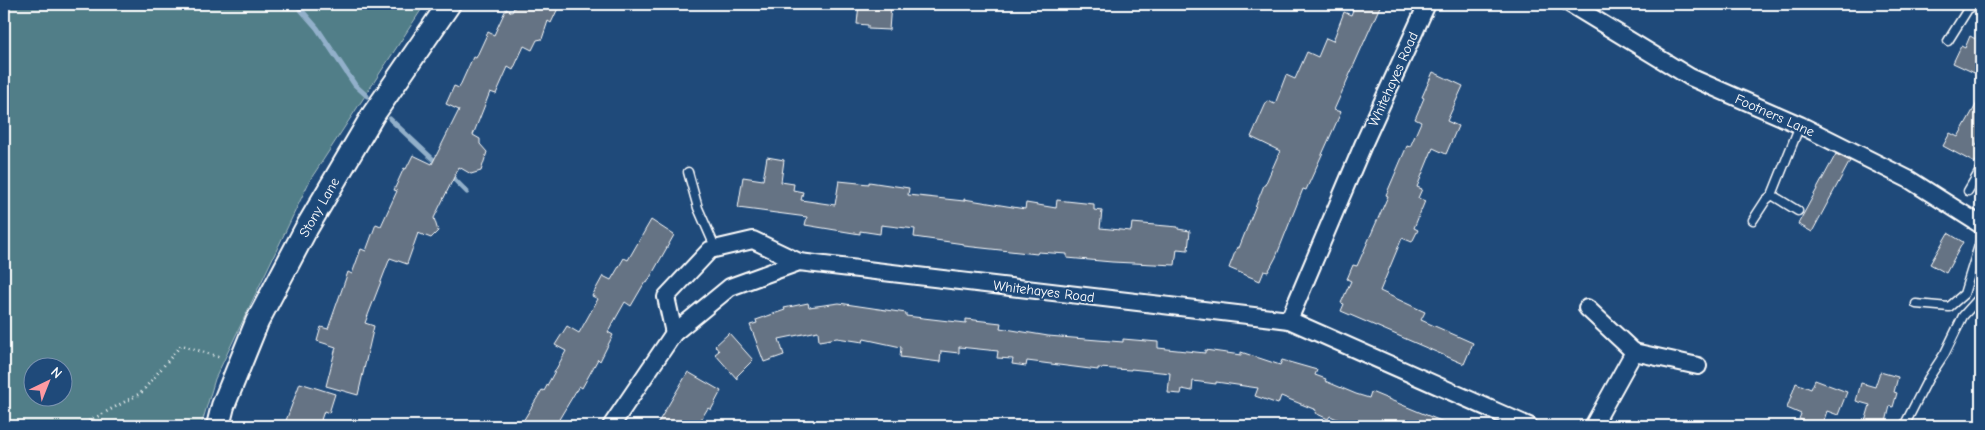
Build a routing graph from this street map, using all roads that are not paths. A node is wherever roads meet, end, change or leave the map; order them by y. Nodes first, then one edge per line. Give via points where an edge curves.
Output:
1 (449, 4) edge
2 (1427, 4) edge
3 (1570, 4) edge
4 (1978, 4) edge
5 (1948, 41) dead end
6 (1800, 126) junction
7 (1981, 169) edge
8 (688, 172) dead end
9 (1968, 191) dead end
10 (1772, 195) junction
11 (1798, 211) dead end
12 (1753, 220) dead end
13 (1981, 225) edge
14 (1981, 239) edge
15 (716, 249) junction
16 (799, 262) junction
17 (1981, 296) edge
18 (1916, 304) dead end
19 (1587, 308) dead end
20 (1289, 320) junction
21 (674, 333) junction
22 (1634, 352) junction
23 (1698, 366) dead end
24 (218, 426) edge
25 (611, 426) edge
26 (1528, 426) edge
27 (1593, 426) edge
28 (1904, 426) edge

1 - 24 main road, Stony Lane via 373,115 306,229 257,322
2 - 20 street, Whitehayes Road via 1362,145
3 - 6 street, Footners Lane via 1690,77
4 - 5 lane via 1968,9
6 - 10 lane
6 - 13 street, Footners Lane via 1910,180
7 - 9 lane
8 - 15 lane via 698,208
10 - 11 lane
10 - 12 lane
14 - 18 lane via 1964,294 1948,307
15 - 16 street, Whitehayes Road via 753,240
15 - 21 street, Whitehayes Road via 710,250 666,297
16 - 20 street, Whitehayes Road
16 - 21 street, Whitehayes Road via 730,287
17 - 28 lane via 1963,316
19 - 22 street
20 - 26 street, Whitehayes Road
21 - 25 street, Whitehayes Road
22 - 23 street
22 - 27 street

